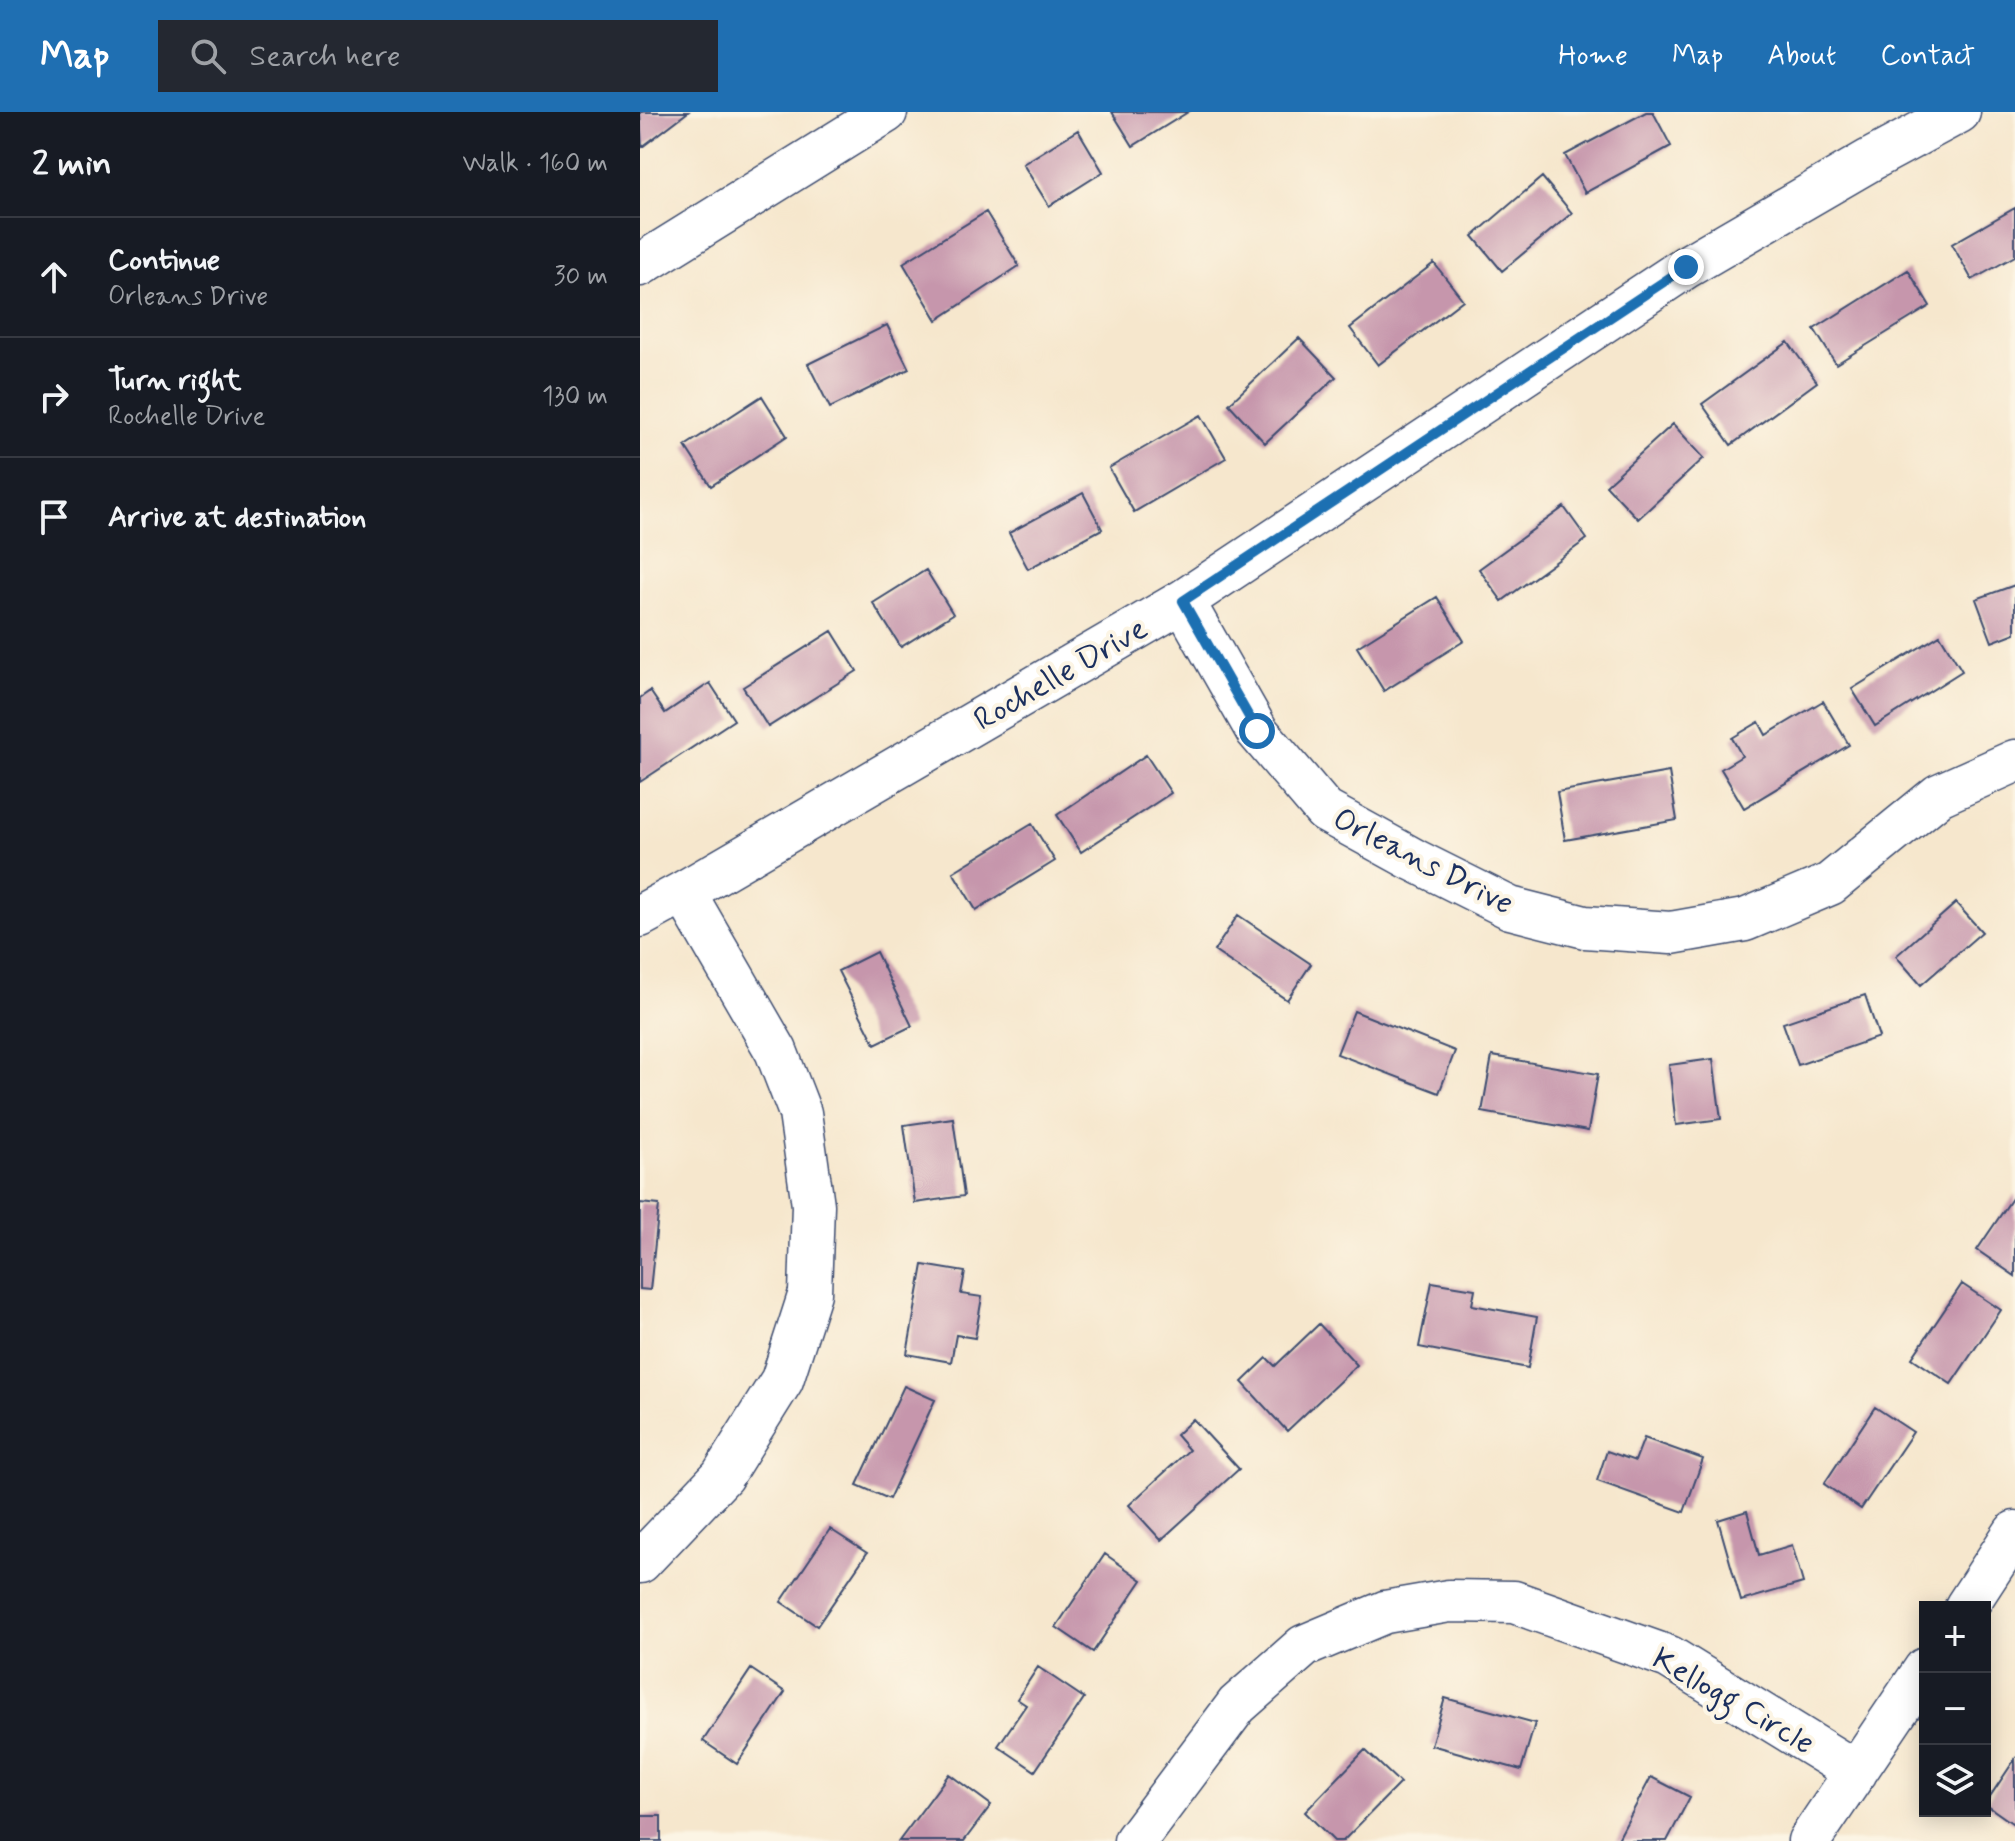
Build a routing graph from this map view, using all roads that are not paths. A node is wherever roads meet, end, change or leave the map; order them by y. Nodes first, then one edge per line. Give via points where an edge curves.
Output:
1 (886, 112) edge
2 (1959, 112) edge
3 (640, 265) edge
4 (1183, 601) junction
5 (2015, 761) edge
6 (684, 892) junction
7 (640, 916) edge
8 (2015, 1532) edge
9 (640, 1562) edge
10 (1970, 1601) edge
11 (1922, 1673) edge
12 (1856, 1772) junction
13 (1135, 1841) edge
14 (1809, 1841) edge

1 - 3 street
2 - 4 street, Rochelle Drive via 1686,267
4 - 5 street, Orleans Drive via 1257,731 1325,811 1510,908 1585,927 1671,933 1745,920 1830,884 1939,795
4 - 6 street, Rochelle Drive
6 - 7 street, Rochelle Drive
6 - 9 street via 776,1051 800,1113 813,1205 810,1293 782,1380 730,1464
8 - 10 street
11 - 12 street
12 - 13 street, Kellogg Circle via 1669,1657 1514,1602 1449,1601 1385,1612 1304,1646 1237,1705
12 - 14 street

